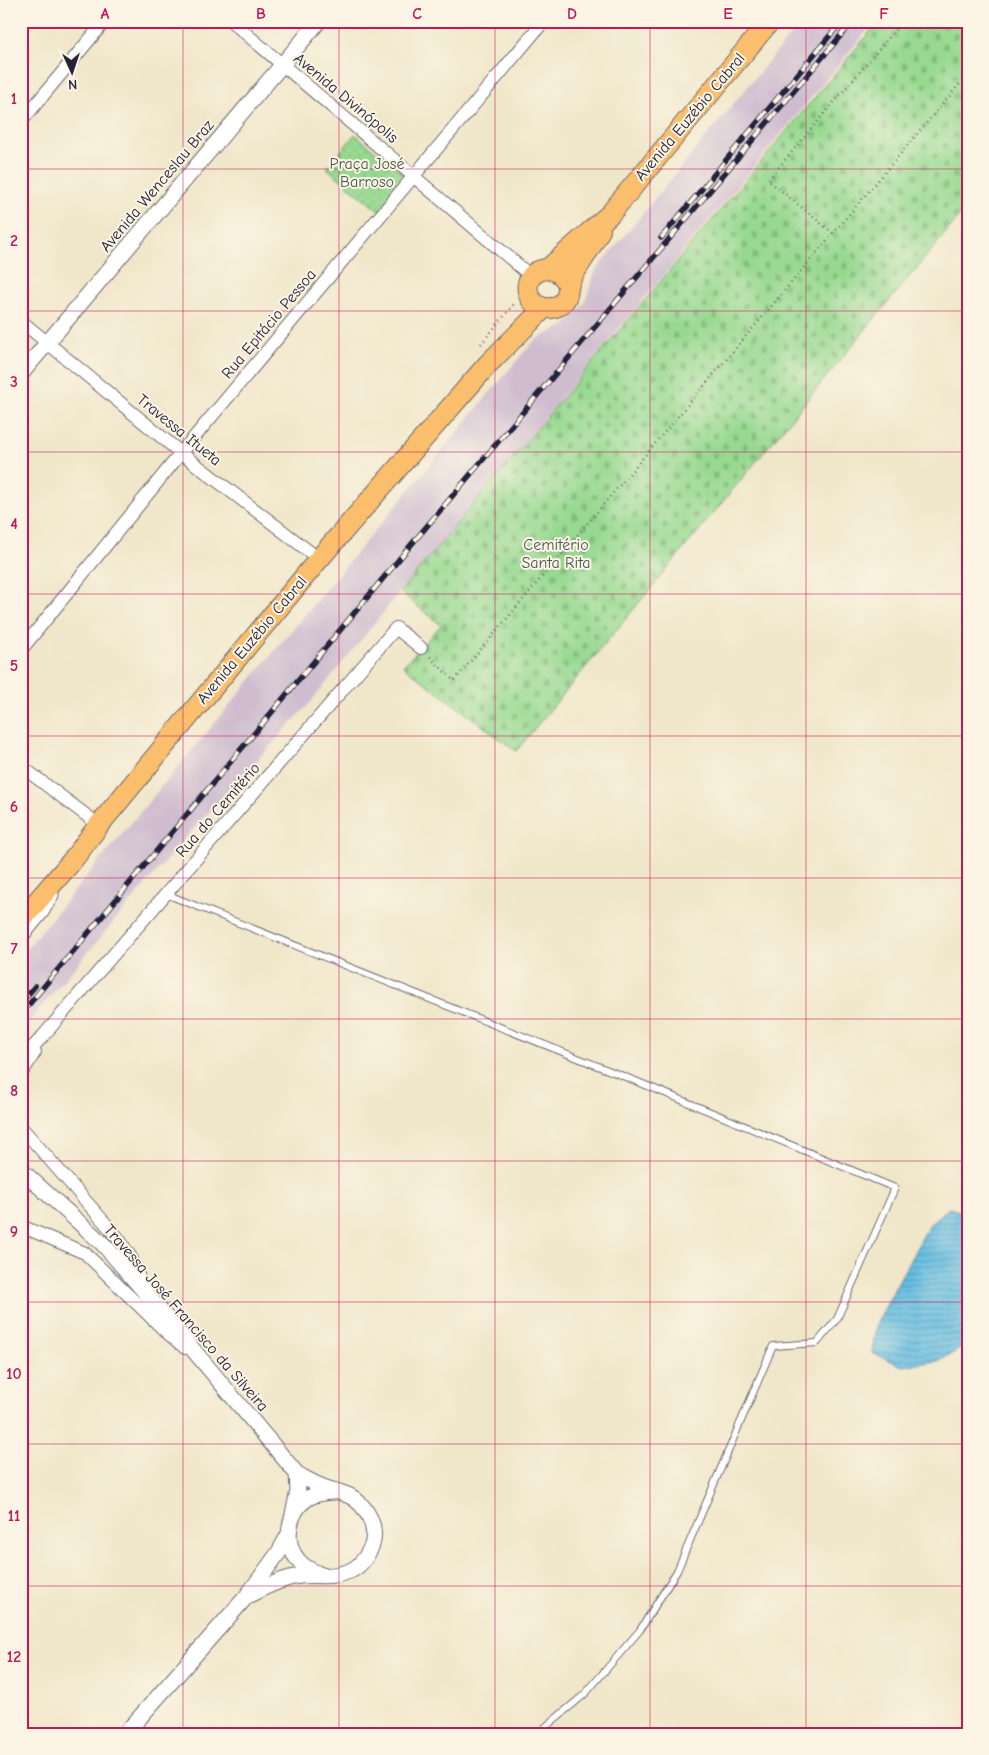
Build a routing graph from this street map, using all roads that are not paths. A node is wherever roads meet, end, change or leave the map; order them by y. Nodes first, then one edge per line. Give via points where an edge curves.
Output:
1 (105, 21) edge
2 (231, 21) edge
3 (319, 21) edge
4 (544, 21) edge
5 (770, 21) edge
6 (282, 65) junction
7 (21, 122) edge
8 (415, 176) junction
9 (610, 214) junction
10 (568, 285) junction
11 (538, 287) junction
12 (21, 321) edge
13 (47, 343) junction
14 (21, 374) edge
15 (180, 453) junction
16 (319, 559) junction
17 (421, 648) road end
18 (21, 650) edge
19 (21, 766) edge
20 (99, 825) junction
21 (72, 861) junction
22 (166, 894) junction
23 (21, 920) edge
24 (21, 936) edge
25 (43, 1036) junction
26 (21, 1060) edge
27 (21, 1074) edge
28 (21, 1127) edge
29 (21, 1170) edge
30 (21, 1226) edge
31 (144, 1291) junction
32 (203, 1362) junction
33 (297, 1474) junction
34 (335, 1492) junction
35 (290, 1527) junction
36 (321, 1575) junction
37 (247, 1596) junction
38 (126, 1734) edge
39 (537, 1734) edge

1 - 7 street
2 - 6 street, Avenida Divinópolis
3 - 6 street, Avenida Wenceslau Braz
4 - 8 street, Rua Epitácio Pessoa
5 - 9 main road, Avenida Euzébio Cabral
6 - 8 street, Avenida Divinópolis
6 - 13 street, Avenida Wenceslau Braz
8 - 11 street, Avenida Divinópolis
8 - 15 street, Rua Epitácio Pessoa
9 - 10 main road, Avenida Euzébio Cabral
9 - 11 main road, Avenida Euzébio Cabral
10 - 11 main road via 562,273
10 - 11 main road, Avenida Euzébio Cabral via 566,298 557,307
11 - 16 main road, Avenida Euzébio Cabral via 488,364
12 - 13 street, Travessa Itueta
13 - 14 street, Avenida Wenceslau Braz
13 - 15 street, Travessa Itueta
15 - 16 street, Travessa Itueta
15 - 18 street, Rua Epitácio Pessoa
16 - 20 main road, Avenida Euzébio Cabral
17 - 22 street, Rua do Cemitério via 396,628
19 - 20 street
20 - 21 main road, Avenida Euzébio Cabral
21 - 23 main road, Avenida Euzébio Cabral
21 - 24 street via 41,912
22 - 25 street, Rua do Cemitério
22 - 39 lane via 895,1188 837,1319 817,1343 773,1346 677,1571 640,1630 585,1694
25 - 26 street, Rua do Cemitério
25 - 27 street, Rua do Cemitério
28 - 31 street via 119,1239 132,1259
29 - 31 street, Travessa José Francisco da Silveira via 104,1245
30 - 32 street via 85,1253 165,1331
31 - 32 street, Travessa José Francisco da Silveira
32 - 33 street, Travessa José Francisco da Silveira
33 - 34 street, Travessa José Francisco da Silveira
33 - 35 street, Travessa José Francisco da Silveira via 298,1492
34 - 35 street, Travessa José Francisco da Silveira via 308,1498 298,1508
34 - 36 street, Travessa José Francisco da Silveira via 349,1495 369,1514 373,1541 360,1565 335,1576
35 - 36 street via 291,1548 298,1560
35 - 37 street, Travessa José Francisco da Silveira via 279,1552
36 - 37 street, Travessa José Francisco da Silveira via 294,1577
37 - 38 street, Travessa José Francisco da Silveira

